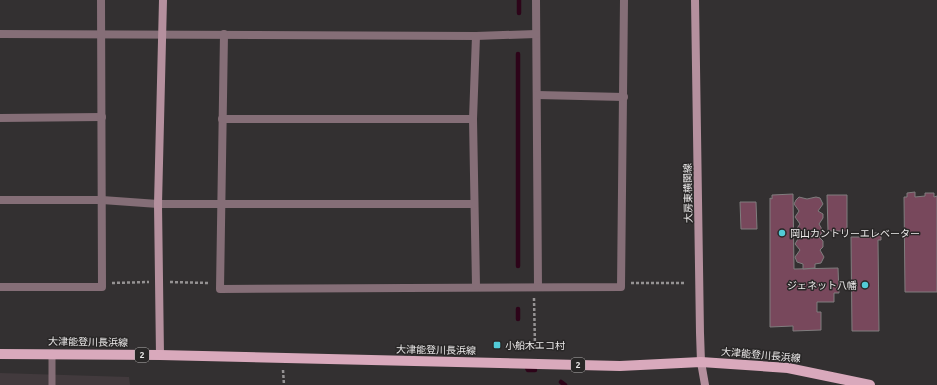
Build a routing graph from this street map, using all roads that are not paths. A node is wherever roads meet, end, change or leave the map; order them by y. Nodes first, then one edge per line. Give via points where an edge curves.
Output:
1 (101, 0) edge
2 (163, 0) edge
3 (536, 0) edge
4 (624, 0) edge
5 (695, 0) edge
6 (0, 34) edge
7 (102, 34) junction
8 (224, 34) junction
9 (536, 34) junction
10 (162, 35) junction
11 (476, 36) junction
12 (537, 95) junction
13 (624, 96) junction
14 (102, 117) junction
15 (0, 118) edge
16 (222, 119) junction
17 (473, 119) junction
18 (0, 200) edge
19 (102, 200) junction
20 (158, 204) junction
21 (220, 204) junction
22 (474, 204) junction
23 (476, 286) junction
24 (0, 287) edge
25 (536, 287) junction
26 (52, 353) junction
27 (0, 354) edge
28 (160, 355) junction
29 (701, 362) junction
30 (52, 385) edge
31 (705, 385) edge
32 (870, 385) edge

1 - 7 street
2 - 10 main road
3 - 9 street
4 - 13 street
5 - 29 main road, 大房東横関線
6 - 7 street
7 - 10 street
7 - 14 street
8 - 10 street
8 - 11 street
8 - 16 street
9 - 11 street
9 - 12 street
10 - 20 main road
11 - 17 street
12 - 13 street
12 - 25 street
13 - 25 street via 621,287
14 - 15 street
14 - 19 street
16 - 17 street
16 - 21 street
17 - 22 street
18 - 19 street
19 - 20 street
19 - 24 street via 102,287
20 - 21 street
20 - 28 main road
21 - 22 street
21 - 23 street via 220,289
22 - 23 street
23 - 25 street
26 - 27 main road, 大津能登川長浜線 / 2
26 - 28 main road, 大津能登川長浜線 / 2
26 - 30 lane
28 - 29 main road, 大津能登川長浜線 / 2 via 620,366
29 - 31 main road, 大房東横関線
29 - 32 main road, 大津能登川長浜線 / 2 via 788,368

